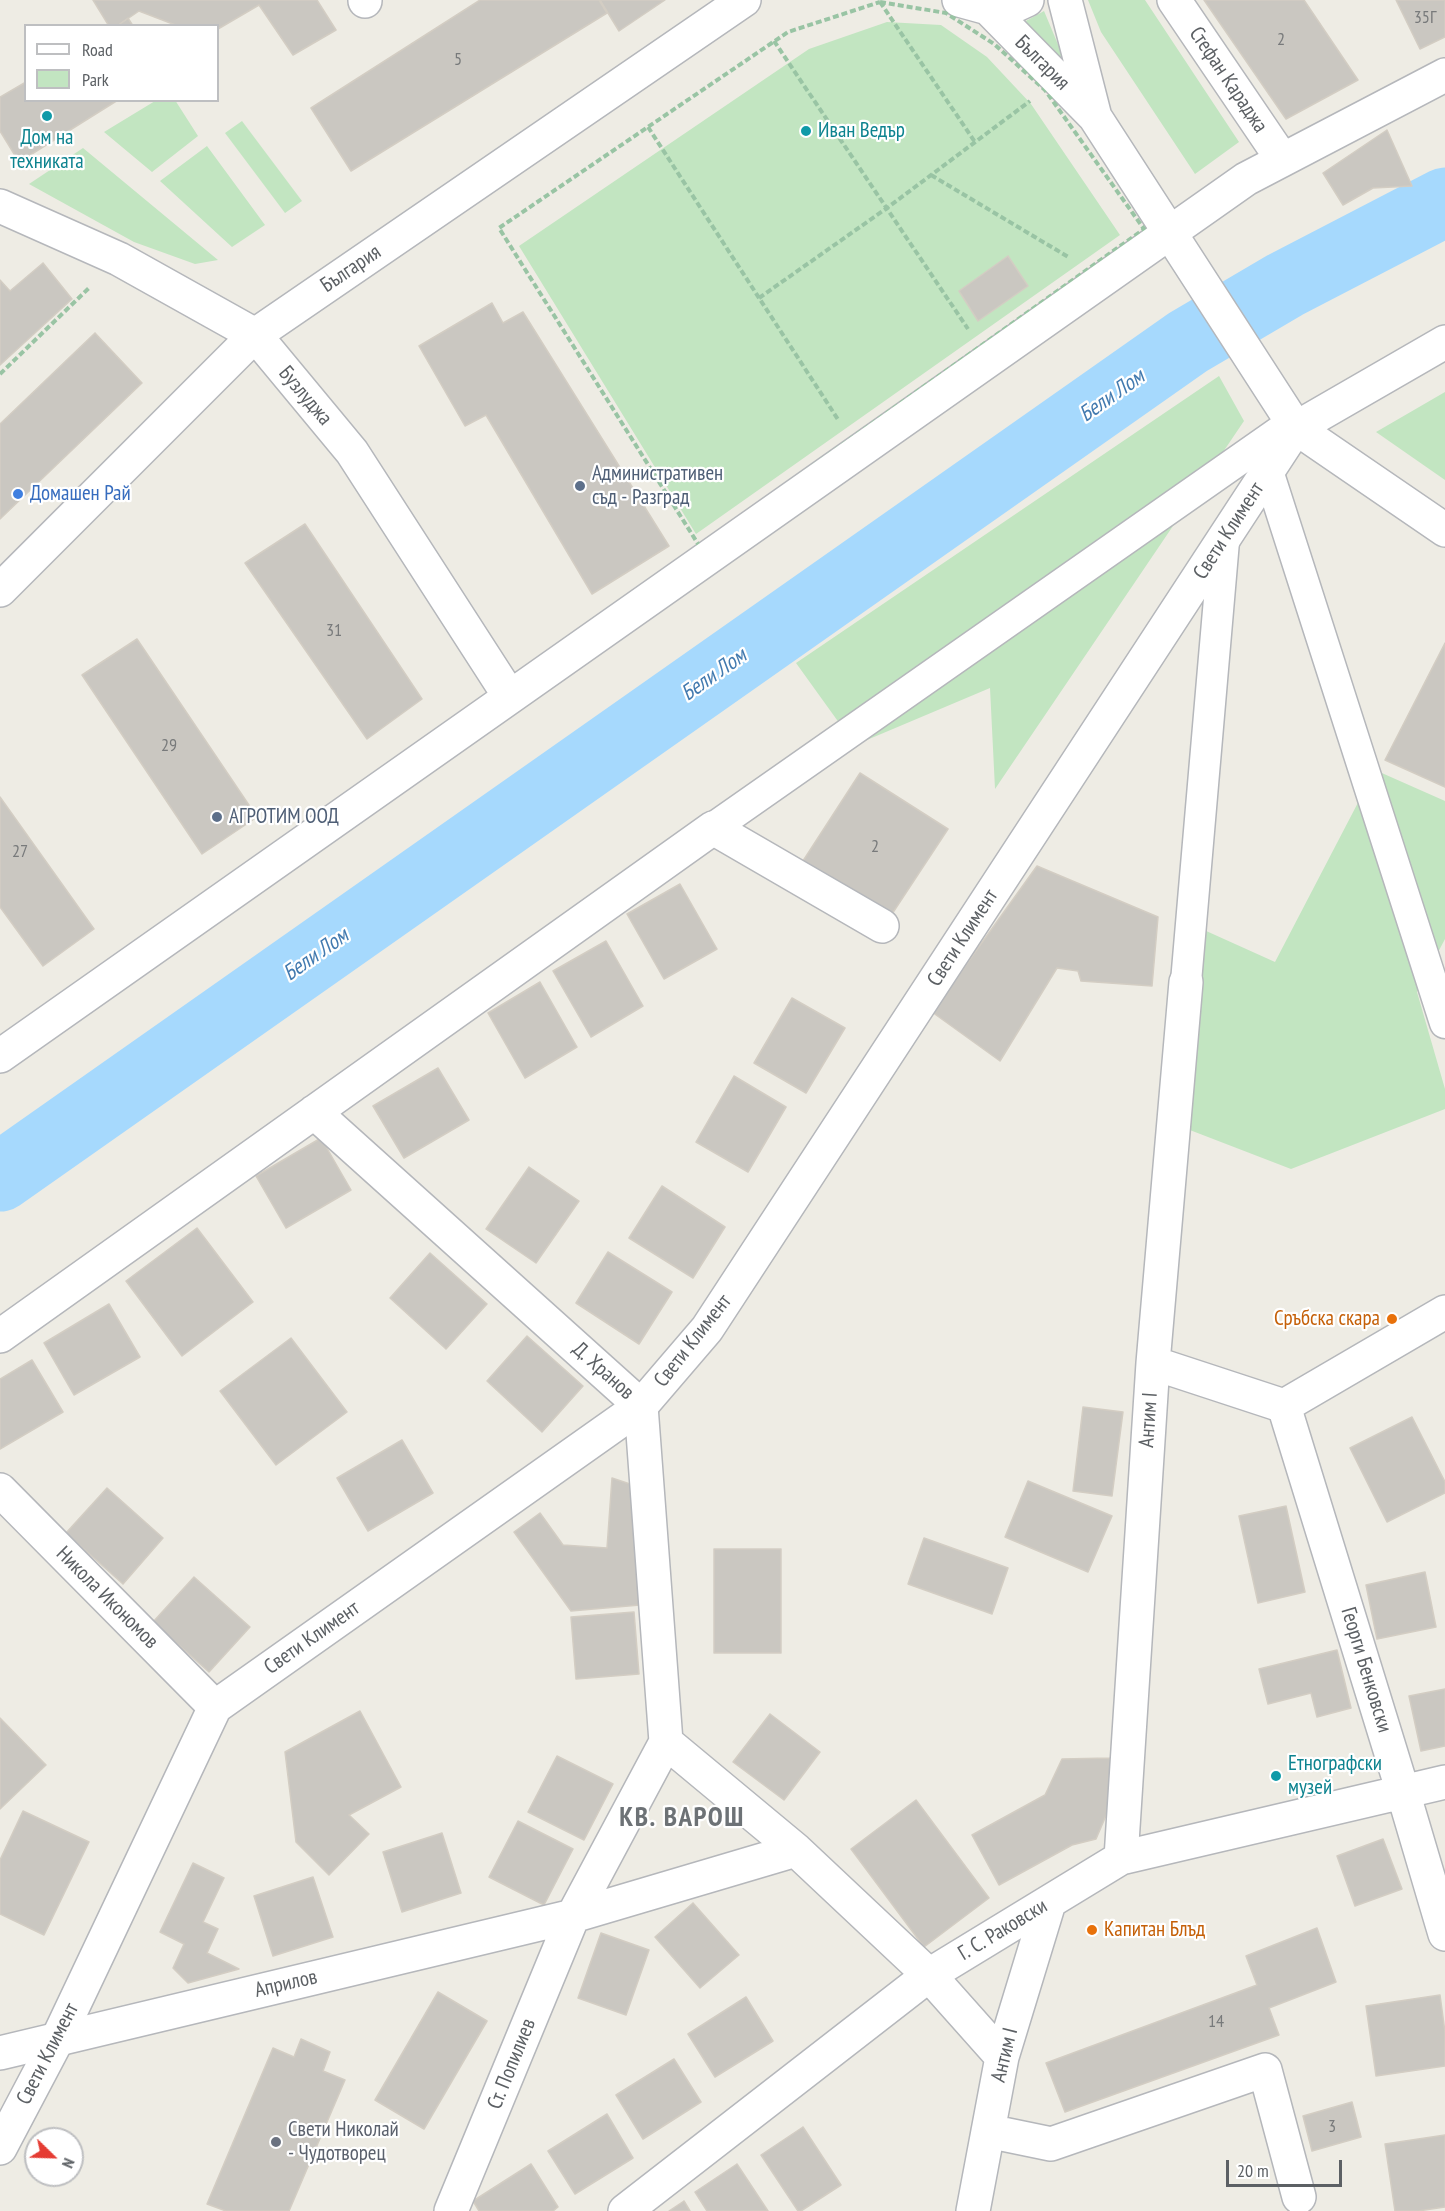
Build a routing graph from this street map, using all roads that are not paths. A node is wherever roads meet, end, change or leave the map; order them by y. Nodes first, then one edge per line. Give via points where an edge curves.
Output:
1 (744, 0) edge
2 (1027, 0) edge
3 (1065, 0) edge
4 (1174, 0) edge
5 (974, 4) edge
6 (1445, 75) edge
7 (1095, 117) junction
8 (1282, 159) junction
9 (0, 206) edge
10 (1169, 232) junction
11 (255, 335) junction
12 (1445, 342) edge
13 (1295, 425) junction
14 (1268, 471) junction
15 (1445, 530) edge
16 (1224, 540) junction
17 (0, 590) edge
18 (510, 697) junction
19 (713, 828) junction
20 (882, 926) dead end
21 (1186, 982) joint
22 (1445, 1023) edge
23 (0, 1056) edge
24 (314, 1112) junction
25 (1445, 1312) edge
26 (0, 1336) edge
27 (1153, 1363) junction
28 (641, 1406) junction
29 (1284, 1406) junction
30 (0, 1490) edge
31 (215, 1707) junction
32 (666, 1742) junction
33 (1445, 1782) edge
34 (1403, 1792) junction
35 (796, 1850) junction
36 (1121, 1858) junction
37 (1048, 1903) junction
38 (573, 1916) junction
39 (1445, 1934) edge
40 (929, 1975) junction
41 (58, 2038) junction
42 (0, 2053) edge
43 (1002, 2057) junction
44 (988, 2131) junction
45 (0, 2148) edge
46 (1299, 2197) dead end
47 (451, 2211) edge
48 (625, 2211) edge
49 (973, 2211) edge

1 - 11 street, България
2 - 5 street via 1014,6
3 - 7 street
4 - 8 street, Стефан Караджа
5 - 7 street, България
6 - 8 street
7 - 10 street
8 - 10 street
9 - 11 street, Бузлуджа via 119,259
10 - 13 street
10 - 18 street
11 - 17 street, България
11 - 18 street, Бузлуджа via 352,452
12 - 13 street
13 - 14 street, Свети Климент
13 - 15 street
13 - 19 street
14 - 16 street, Свети Климент
14 - 22 street
16 - 21 street
16 - 28 street, Свети Климент via 707,1329
18 - 23 street
19 - 20 street
19 - 24 street
21 - 27 street, Антим I
24 - 26 street
24 - 28 street, Д. Хранов
25 - 29 street
27 - 29 street
27 - 36 street, Антим I
28 - 31 street, Свети Климент
28 - 32 street, Д. Хранов
29 - 34 street, Георги Бенковски
30 - 31 street, Никола Икономов
31 - 41 street, Свети Климент
32 - 35 street
32 - 38 street, Ст. Попилиев
33 - 34 street, Г. С. Раковски
34 - 36 street, Г. С. Раковски
34 - 39 street, Георги Бенковски
35 - 38 street, Априлов
35 - 40 street
36 - 37 street, Г. С. Раковски
37 - 40 street, Г. С. Раковски
37 - 43 street, Антим I
38 - 41 street, Априлов
38 - 47 street, Ст. Попилиев
40 - 43 street
40 - 48 street, Г. С. Раковски
41 - 42 street, Априлов
41 - 45 street, Свети Климент
43 - 44 street, Антим I
44 - 46 street via 1051,2144 1265,2070
44 - 49 street, Антим I

